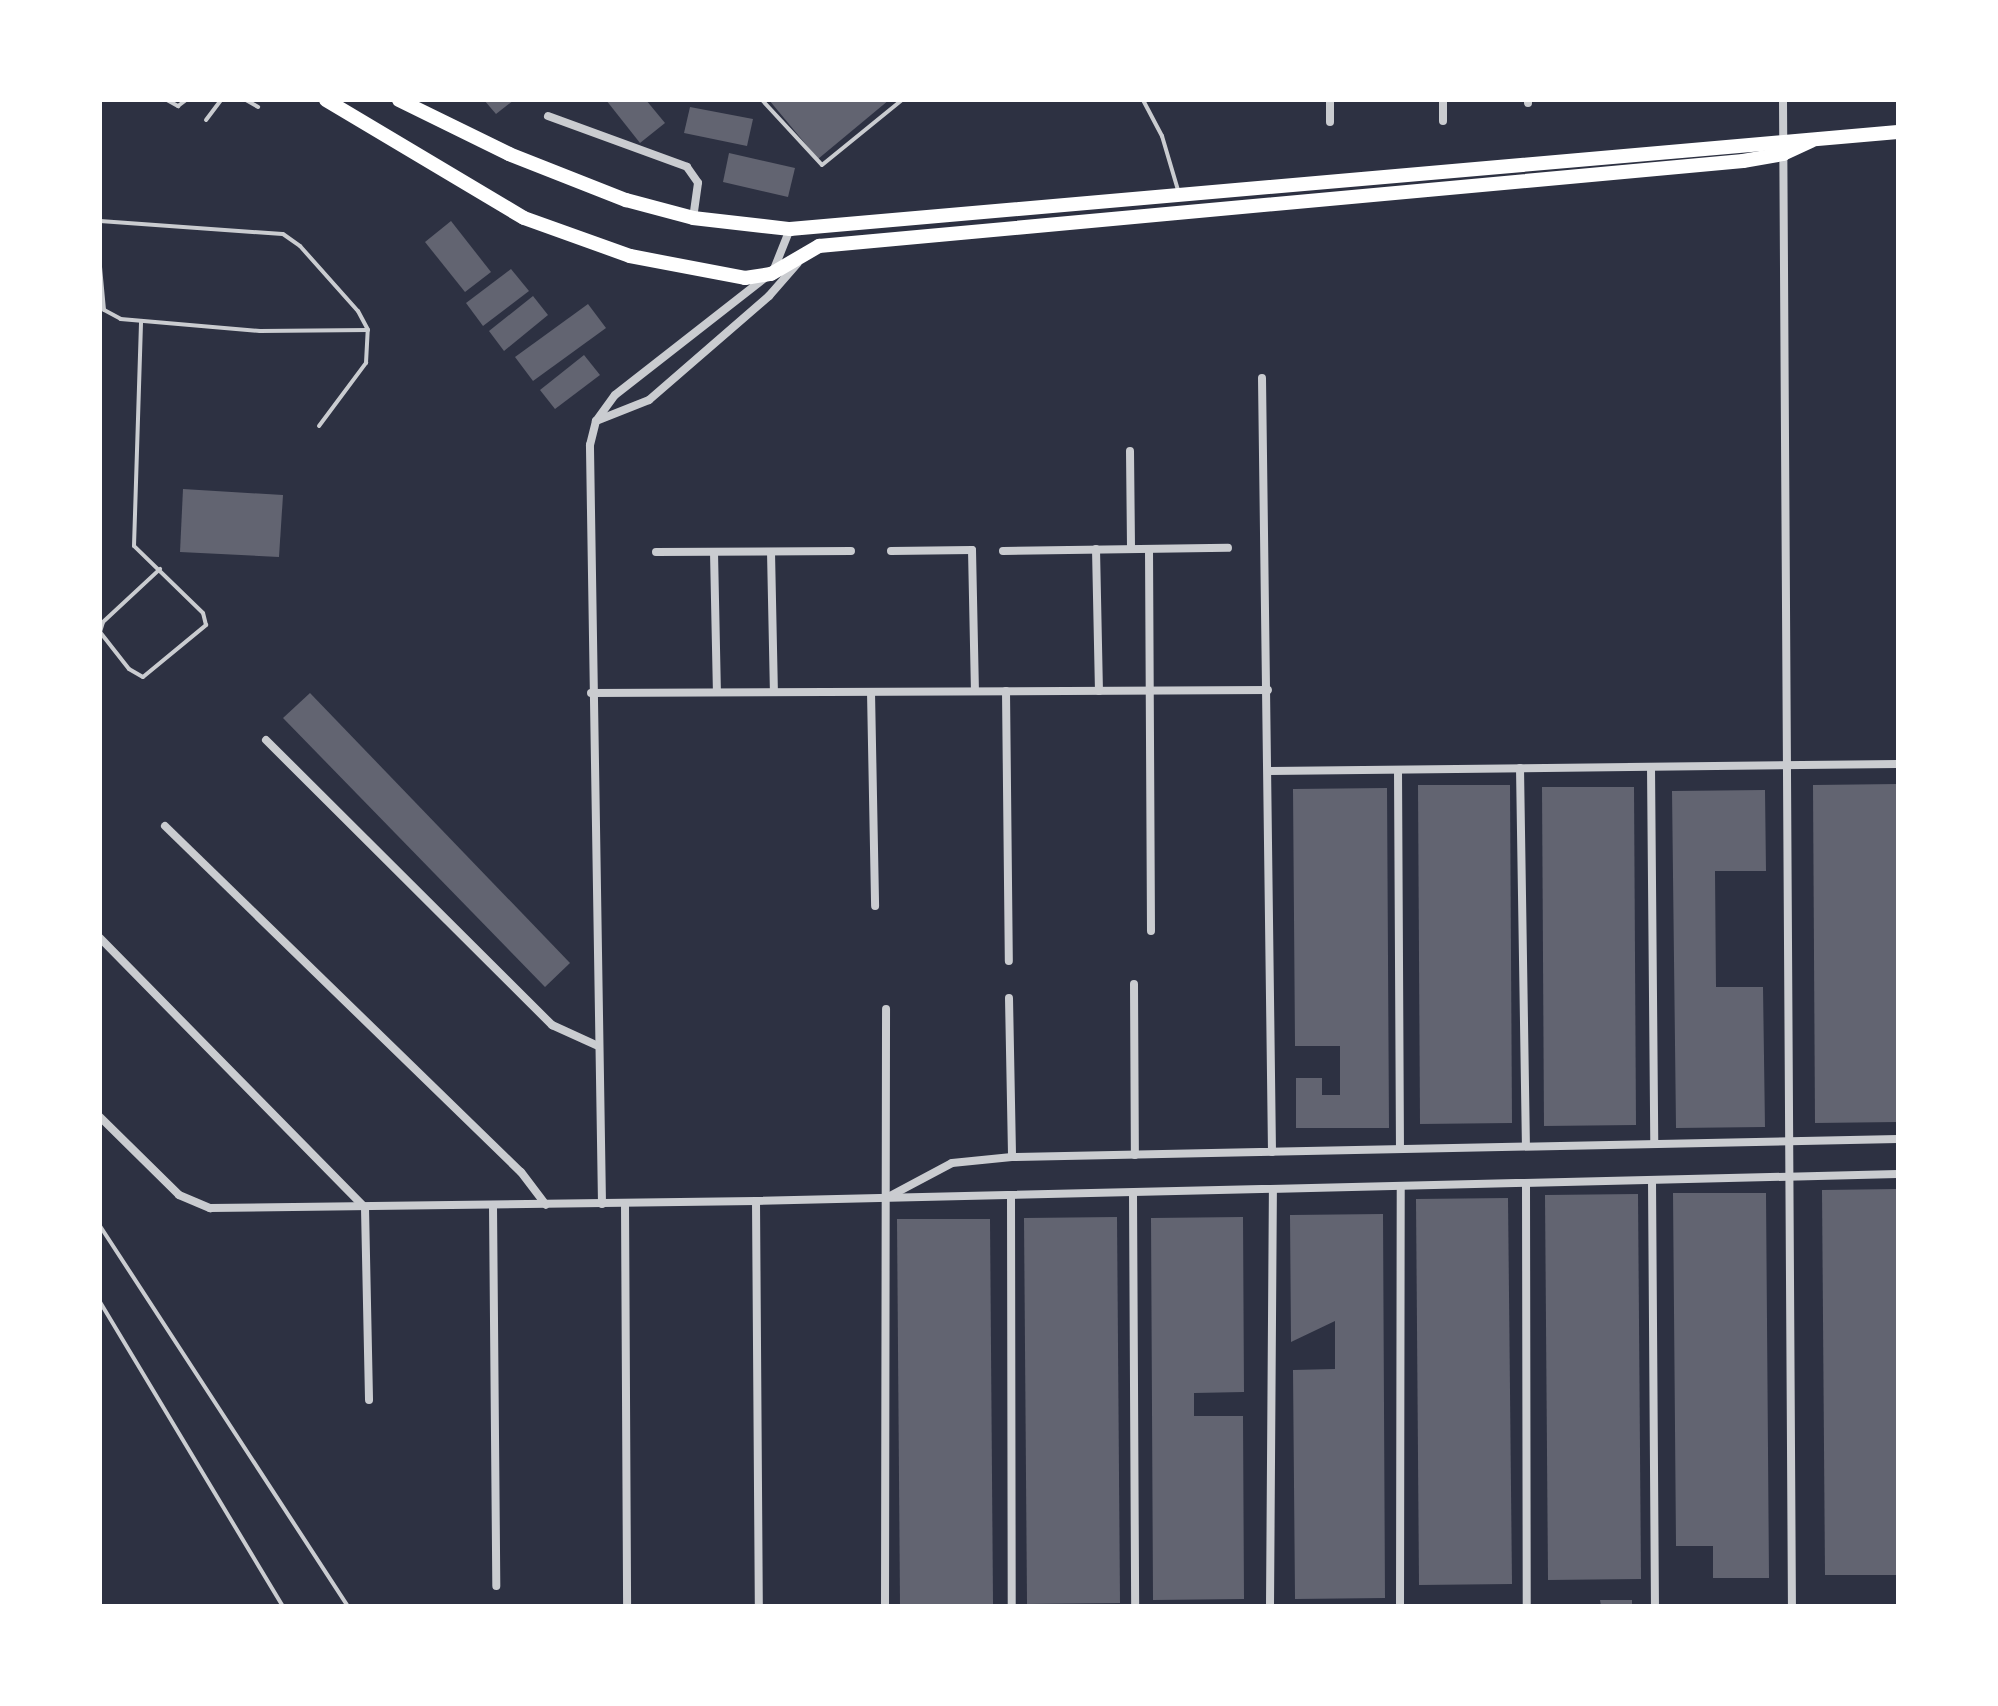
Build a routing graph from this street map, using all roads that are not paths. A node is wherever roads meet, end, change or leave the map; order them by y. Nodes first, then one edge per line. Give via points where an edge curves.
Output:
1 (167, 100) edge
2 (186, 100) edge
3 (221, 100) edge
4 (246, 100) edge
5 (326, 100) edge
6 (399, 100) edge
7 (762, 100) edge
8 (902, 100) edge
9 (1143, 100) edge
10 (1330, 100) edge
11 (1443, 100) edge
12 (1783, 100) edge
13 (420, 104) edge
14 (258, 107) dead end
15 (548, 116) dead end
16 (206, 120) dead end
17 (1443, 121) dead end
18 (1330, 122) dead end
19 (1898, 132) edge
20 (1783, 147) junction
21 (1179, 194) junction
22 (693, 218) junction
23 (100, 221) edge
24 (811, 228) junction
25 (790, 229) junction
26 (800, 260) junction
27 (100, 267) edge
28 (771, 274) junction
29 (141, 322) junction
30 (368, 330) junction
31 (1262, 378) dead end
32 (596, 421) junction
33 (319, 426) dead end
34 (1130, 451) dead end
35 (1228, 548) dead end
36 (1096, 549) junction
37 (1131, 549) junction
38 (1149, 549) junction
39 (851, 551) dead end
40 (891, 551) dead end
41 (1003, 551) dead end
42 (656, 552) dead end
43 (714, 552) junction
44 (771, 552) junction
45 (160, 569) junction
46 (100, 632) edge
47 (1268, 690) junction
48 (975, 691) junction
49 (1006, 691) junction
50 (1099, 691) junction
51 (1151, 691) junction
52 (717, 692) junction
53 (774, 692) junction
54 (871, 692) junction
55 (591, 693) junction
56 (266, 740) dead end
57 (1898, 764) edge
58 (1787, 766) junction
59 (1651, 767) junction
60 (1520, 768) junction
61 (1398, 770) junction
62 (1269, 771) junction
63 (165, 826) dead end
64 (875, 906) dead end
65 (1151, 931) dead end
66 (100, 938) edge
67 (1009, 961) dead end
68 (1134, 984) dead end
69 (1009, 998) dead end
70 (886, 1009) dead end
71 (598, 1046) junction
72 (100, 1117) edge
73 (1898, 1139) edge
74 (1789, 1141) junction
75 (1654, 1143) junction
76 (1526, 1146) junction
77 (1400, 1149) junction
78 (1272, 1152) junction
79 (1135, 1155) junction
80 (1012, 1157) junction
81 (1898, 1174) edge
82 (1789, 1176) junction
83 (1652, 1180) junction
84 (1526, 1184) junction
85 (1401, 1187) junction
86 (1273, 1190) junction
87 (1133, 1193) junction
88 (1011, 1195) junction
89 (886, 1198) junction
90 (756, 1201) junction
91 (602, 1204) junction
92 (625, 1204) junction
93 (546, 1205) junction
94 (493, 1206) junction
95 (365, 1208) junction
96 (100, 1226) edge
97 (100, 1302) edge
98 (369, 1400) dead end
99 (496, 1586) dead end
100 (1655, 1604) edge
101 (283, 1606) edge
102 (348, 1606) edge
103 (627, 1606) edge
104 (759, 1606) edge
105 (885, 1606) edge
106 (1012, 1606) edge
107 (1135, 1606) edge
108 (1270, 1606) edge
109 (1400, 1606) edge
110 (1527, 1606) edge
111 (1792, 1606) edge

1 - 2 lane via 178,106
3 - 16 lane
4 - 14 lane
5 - 28 main road via 468,188 554,231 705,274
6 - 13 main road
7 - 8 lane via 822,165
9 - 21 lane via 1162,136
10 - 18 street
11 - 17 street
12 - 20 street
13 - 22 main road via 542,168
15 - 22 street via 687,167 698,183
19 - 20 main road
20 - 21 main road
20 - 26 main road via 1417,194 819,246
20 - 58 street
21 - 24 main road
22 - 25 main road
23 - 30 lane via 283,234 320,267
24 - 25 main road
24 - 26 street
25 - 28 street
26 - 28 main road
26 - 32 street via 769,296 649,400
27 - 29 lane via 104,310
28 - 32 street via 630,382
29 - 30 lane via 260,331
29 - 45 lane via 134,546
30 - 33 lane via 366,363
31 - 47 street
32 - 55 street via 590,462
34 - 37 street
35 - 38 street
36 - 37 street
36 - 41 street
36 - 50 street
37 - 38 street
38 - 51 street
39 - 44 street
40 - 48 street via 972,550
42 - 43 street
43 - 44 street
43 - 52 street
44 - 53 street
45 - 46 lane via 103,622
45 - 46 lane via 203,613 204,631 143,677 129,669
47 - 51 street
47 - 62 street
48 - 49 street
48 - 54 street
49 - 50 street
49 - 67 street
50 - 51 street
51 - 65 street
52 - 53 street
52 - 55 street
53 - 54 street
54 - 64 street
55 - 71 street
56 - 71 street via 552,1025
57 - 58 street
58 - 59 street
58 - 74 street
59 - 60 street
59 - 75 street
60 - 61 street
60 - 76 street
61 - 62 street
61 - 77 street
62 - 78 street
63 - 93 street via 521,1172
66 - 95 street
68 - 79 street
69 - 80 street
70 - 89 street
71 - 91 street
72 - 95 street via 179,1195 210,1208
73 - 74 street
74 - 75 street
74 - 82 street
75 - 76 street
76 - 77 street
77 - 78 street
78 - 79 street
79 - 80 street
80 - 89 street via 952,1163
81 - 82 street
82 - 83 street
82 - 111 street
83 - 84 street
83 - 100 street
84 - 85 street
84 - 110 street
85 - 86 street
85 - 109 street
86 - 87 street
86 - 108 street
87 - 88 street
87 - 107 street
88 - 89 street
88 - 106 street
89 - 90 street
89 - 105 street
90 - 92 street
90 - 104 street
91 - 92 street
91 - 93 street
92 - 103 street
93 - 94 street
94 - 95 street
94 - 99 street
95 - 98 street
96 - 102 lane
97 - 101 lane

